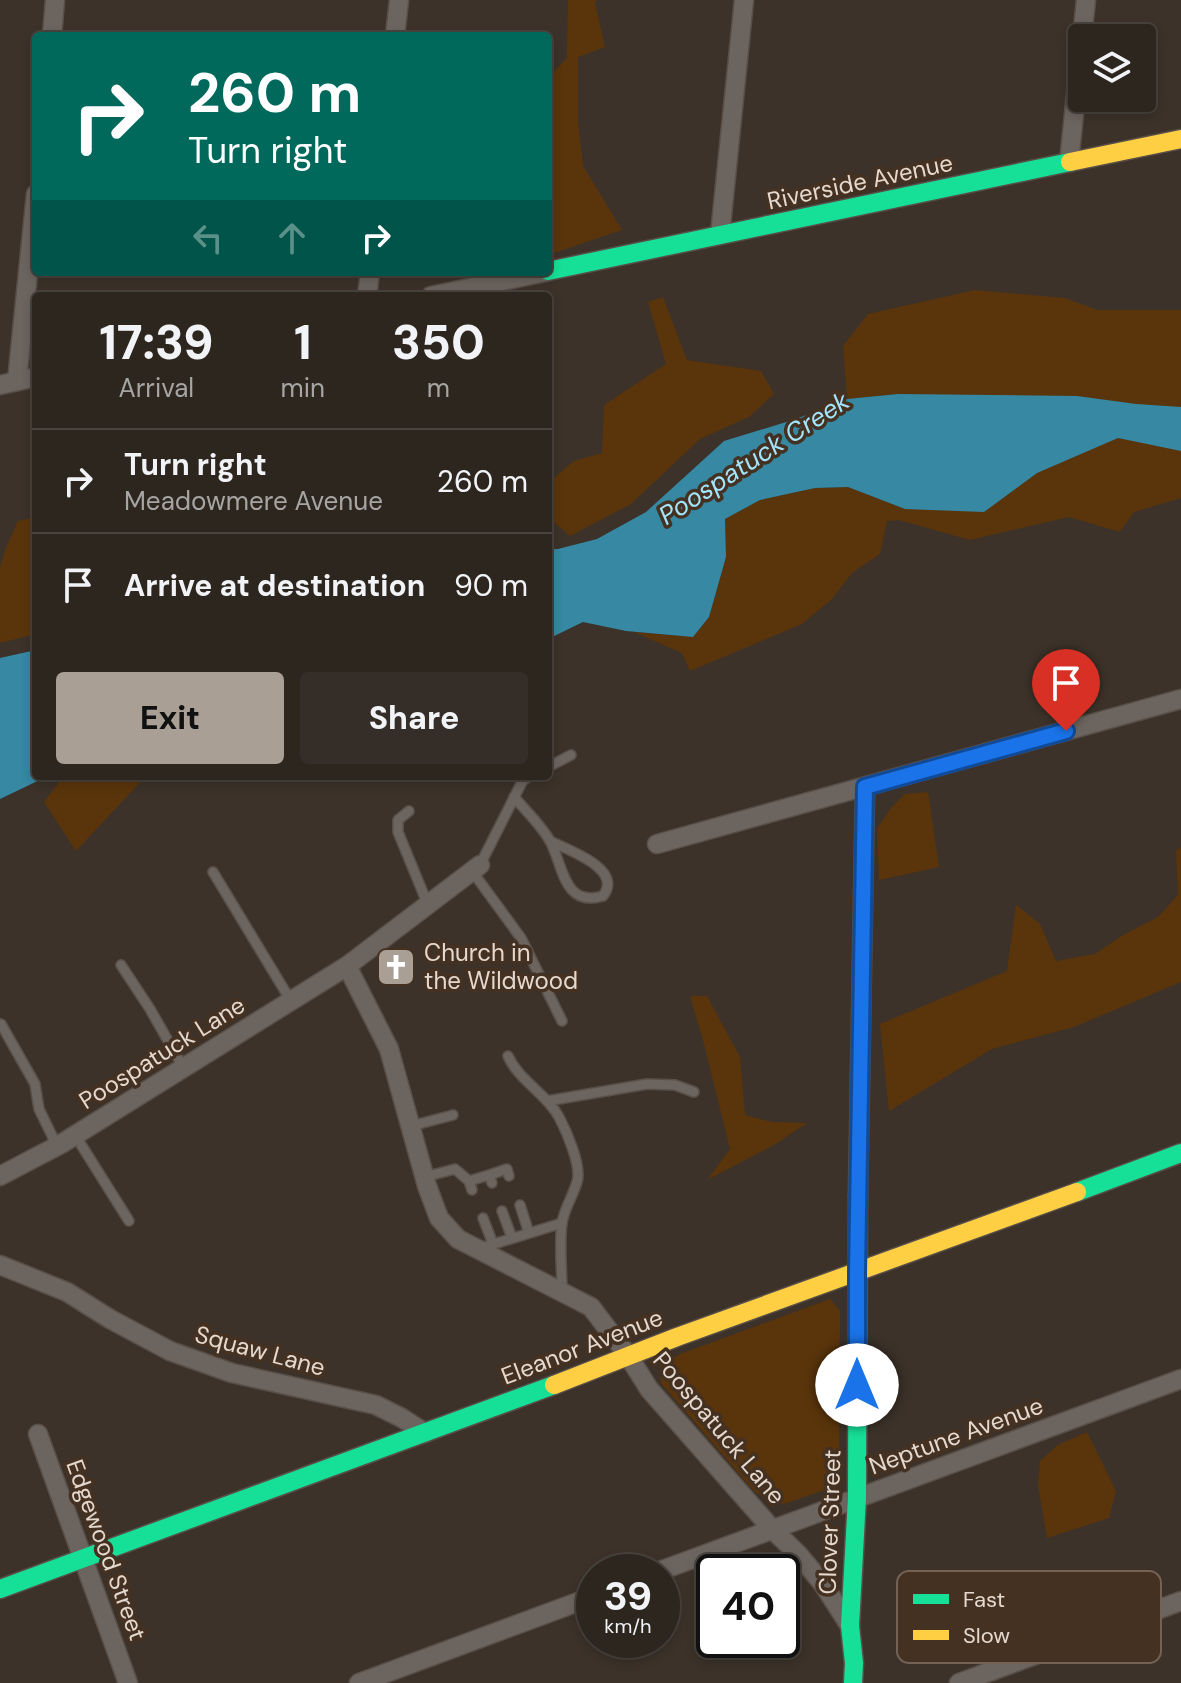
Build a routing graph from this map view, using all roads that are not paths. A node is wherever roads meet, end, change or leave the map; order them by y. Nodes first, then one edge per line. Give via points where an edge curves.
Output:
1 (55, 0) edge
2 (399, 0) edge
3 (744, 0) edge
4 (1086, 0) edge
5 (1083, 24) edge
6 (52, 32) edge
7 (395, 32) edge
8 (1074, 112) edge
9 (1181, 139) edge
10 (1069, 162) junction
11 (720, 235) junction
12 (32, 236) edge
13 (552, 271) edge
14 (528, 276) edge
15 (450, 292) edge
16 (18, 381) edge
17 (1181, 699) edge
18 (571, 755) dead end
19 (552, 765) edge
20 (523, 780) edge
21 (865, 787) junction
22 (514, 797) junction
23 (409, 811) dead end
24 (550, 841) junction
25 (657, 844) dead end
26 (476, 868) junction
27 (213, 872) dead end
28 (428, 905) junction
29 (121, 965) dead end
30 (347, 966) junction
31 (291, 1001) junction
32 (562, 1021) dead end
33 (1, 1024) edge
34 (508, 1056) dead end
35 (183, 1067) junction
36 (694, 1092) dead end
37 (547, 1101) junction
38 (453, 1115) dead end
39 (411, 1126) junction
40 (75, 1135) junction
41 (57, 1146) junction
42 (1181, 1153) edge
43 (0, 1176) edge
44 (509, 1176) dead end
45 (424, 1177) junction
46 (520, 1205) dead end
47 (502, 1211) dead end
48 (483, 1218) dead end
49 (129, 1221) dead end
50 (562, 1223) junction
51 (529, 1233) junction
52 (512, 1238) junction
53 (485, 1247) junction
54 (0, 1265) edge
55 (857, 1273) junction
56 (562, 1292) junction
57 (629, 1357) junction
58 (1181, 1379) edge
59 (425, 1433) junction
60 (38, 1434) dead end
61 (857, 1498) junction
62 (772, 1529) junction
63 (83, 1558) junction
64 (680, 1563) edge
65 (0, 1589) edge
66 (1181, 1601) edge
67 (576, 1603) edge
68 (1161, 1608) edge
69 (850, 1626) junction
70 (1013, 1663) edge
71 (128, 1683) edge
72 (359, 1683) edge
73 (853, 1683) edge
74 (959, 1683) edge

1 - 6 street
2 - 7 street
3 - 11 street
4 - 5 street
8 - 10 street
9 - 10 street, Riverside Avenue
10 - 11 street, Riverside Avenue
11 - 13 street, Riverside Avenue
12 - 16 street
14 - 15 street, Riverside Avenue
17 - 21 street
18 - 19 lane
20 - 22 lane, Poospatuck Lane
21 - 25 street
21 - 55 street, Clover Street
22 - 24 lane
22 - 26 lane, Poospatuck Lane
23 - 28 lane via 398,820 398,832
24 - 24 lane via 570,888 588,898 603,896 608,882 600,867
26 - 28 street, Poospatuck Lane
26 - 32 lane via 521,938
27 - 31 lane
28 - 30 street, Poospatuck Lane
29 - 35 lane
30 - 31 street, Poospatuck Lane
30 - 39 street, Poospatuck Lane via 389,1049
31 - 35 street, Poospatuck Lane
33 - 41 lane via 35,1084 39,1109
34 - 37 lane via 514,1070
35 - 40 street, Poospatuck Lane
36 - 37 lane via 647,1084
37 - 50 lane via 575,1156 578,1179
38 - 39 lane
39 - 45 street, Poospatuck Lane
40 - 41 street, Poospatuck Lane
40 - 49 lane
41 - 43 street, Poospatuck Lane
42 - 55 street, Eleanor Avenue
44 - 45 lane via 507,1169 471,1185 455,1169
45 - 53 street, Poospatuck Lane via 439,1218 458,1239
46 - 51 lane
47 - 52 lane
48 - 53 lane
50 - 51 lane
50 - 56 lane
51 - 52 lane
52 - 53 lane
53 - 56 street, Poospatuck Lane
54 - 59 street, Squaw Lane via 67,1292 170,1351 232,1373 376,1405
55 - 57 street, Eleanor Avenue
55 - 61 street, Clover Street
56 - 57 street, Poospatuck Lane via 591,1307
57 - 59 street, Eleanor Avenue
57 - 62 street, Poospatuck Lane via 649,1389
58 - 61 street, Neptune Avenue
59 - 63 street, Eleanor Avenue
60 - 63 street, Edgewood Street
61 - 62 street, Neptune Avenue
61 - 69 street, Clover Street
62 - 64 street, Neptune Avenue
62 - 69 street, Poospatuck Lane via 823,1584
63 - 65 street, Eleanor Avenue
63 - 71 street, Edgewood Street
66 - 68 street
67 - 72 street
69 - 73 street, Clover Street
70 - 74 street

